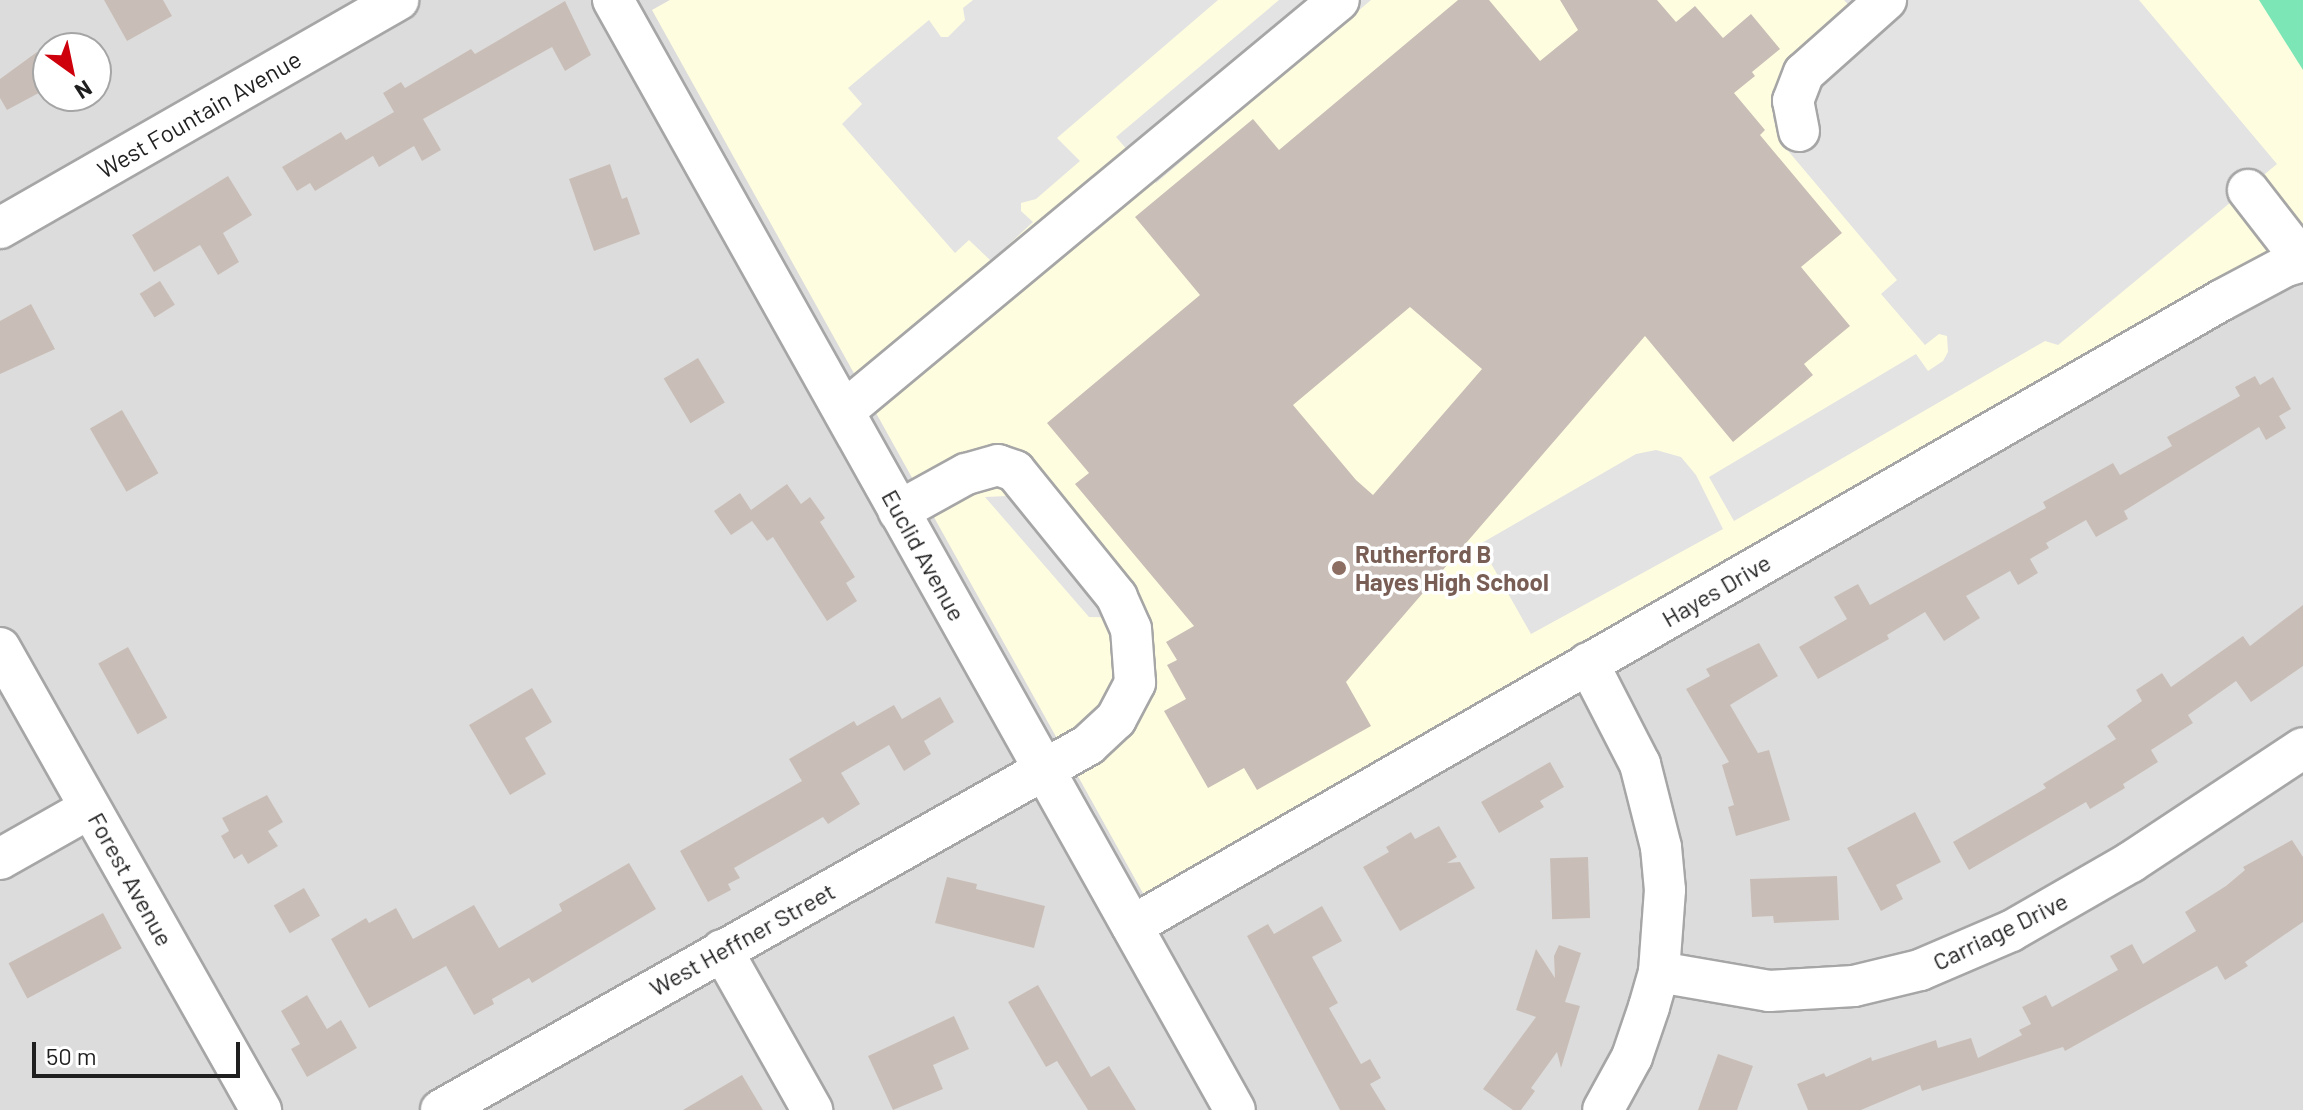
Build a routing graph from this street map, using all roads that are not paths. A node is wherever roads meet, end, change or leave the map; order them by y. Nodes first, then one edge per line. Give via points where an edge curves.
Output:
1 (398, 0) edge
2 (613, 0) edge
3 (1339, 0) edge
4 (1886, 0) edge
5 (1799, 131) dead end
6 (2248, 190) dead end
7 (0, 228) edge
8 (2303, 261) edge
9 (844, 411) junction
10 (899, 511) junction
11 (0, 648) edge
12 (1588, 663) junction
13 (2303, 748) edge
14 (1044, 770) junction
15 (90, 808) junction
16 (0, 859) edge
17 (1132, 926) junction
18 (722, 950) junction
19 (1659, 972) junction
20 (261, 1110) edge
21 (441, 1110) edge
22 (812, 1110) edge
23 (1235, 1110) edge
24 (1603, 1110) edge

1 - 7 street, West Fountain Avenue
2 - 9 street, Euclid Avenue
3 - 9 street
4 - 5 street via 1804,73 1793,101
6 - 8 street
8 - 12 street, Hayes Drive via 2222,300
9 - 10 street, Euclid Avenue
10 - 14 street, Euclid Avenue
10 - 14 street, West Heffner Street via 966,474 998,465 1015,471 1117,597 1131,629 1135,683 1116,719 1088,745
11 - 15 street, Forest Avenue
12 - 17 street, Hayes Drive
12 - 19 street via 1620,720 1649,791 1665,890
13 - 19 street, Carriage Drive via 2131,862 2011,931 1920,970 1854,986 1769,991
14 - 17 street, Euclid Avenue
14 - 18 street, West Heffner Street
15 - 16 street
15 - 20 street, Forest Avenue
17 - 23 street, Euclid Avenue
18 - 21 street, West Heffner Street
18 - 22 street
19 - 24 street via 1632,1057

